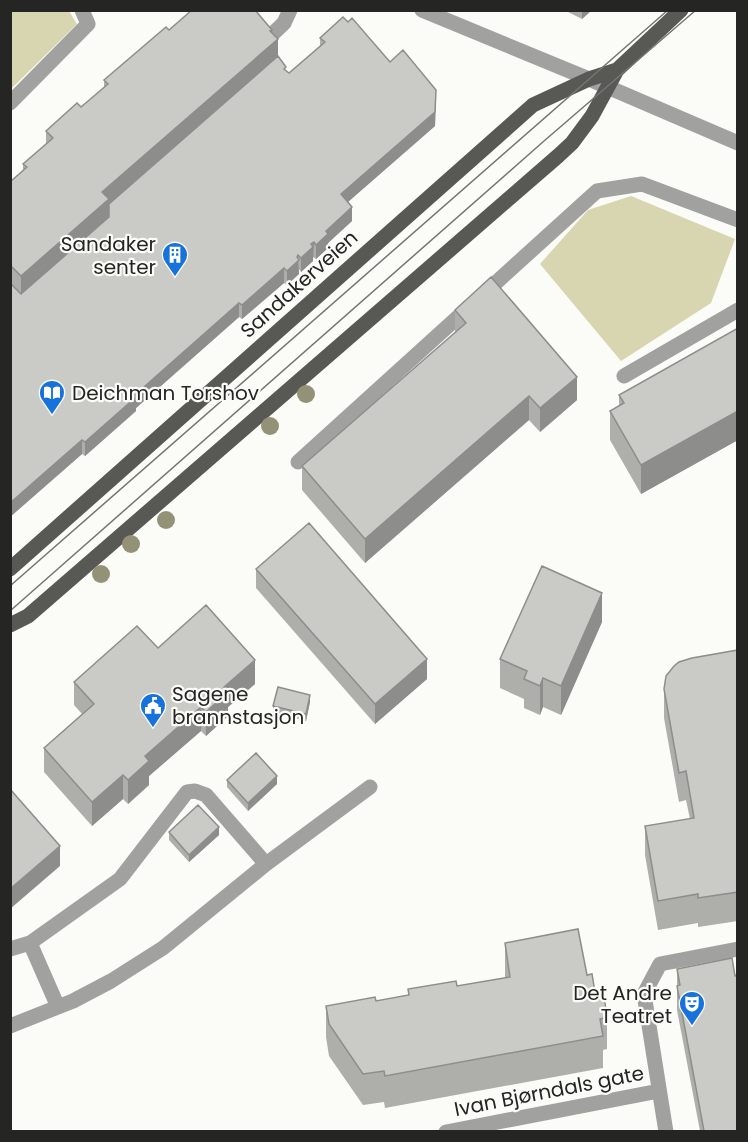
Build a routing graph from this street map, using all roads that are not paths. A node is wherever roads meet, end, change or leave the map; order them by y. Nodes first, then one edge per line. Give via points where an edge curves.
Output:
1 (82, 10) edge
2 (290, 10) edge
3 (422, 10) edge
4 (681, 10) edge
5 (262, 44) edge
6 (617, 70) junction
7 (589, 79) junction
8 (607, 87) junction
9 (10, 103) edge
10 (738, 143) edge
11 (738, 220) edge
12 (738, 310) edge
13 (624, 376) dead end
14 (298, 462) dead end
15 (10, 569) edge
16 (10, 625) edge
17 (370, 787) dead end
18 (266, 864) junction
19 (30, 943) junction
20 (10, 949) edge
21 (738, 949) edge
22 (58, 1007) junction
23 (10, 1026) edge
24 (659, 1091) junction
25 (446, 1131) edge
26 (666, 1131) edge

1 - 9 street via 87,24
2 - 5 street via 284,23
3 - 7 street
4 - 6 main road
6 - 7 main road, Sandakerveien
6 - 8 main road
7 - 8 street
7 - 15 main road, Sandakerveien via 533,105 519,116
8 - 10 street
8 - 16 main road via 592,116 558,156 28,616
11 - 14 street via 642,184 597,191
12 - 13 street
17 - 18 street
18 - 19 street via 206,795 188,792 120,879
18 - 22 street via 163,948 111,981
19 - 20 street
19 - 22 street
21 - 24 street, Ivan Bjørndals gate via 660,964 644,994
22 - 23 street
24 - 25 street, Ivan Bjørndals gate
24 - 26 street, Ivan Bjørndals gate

